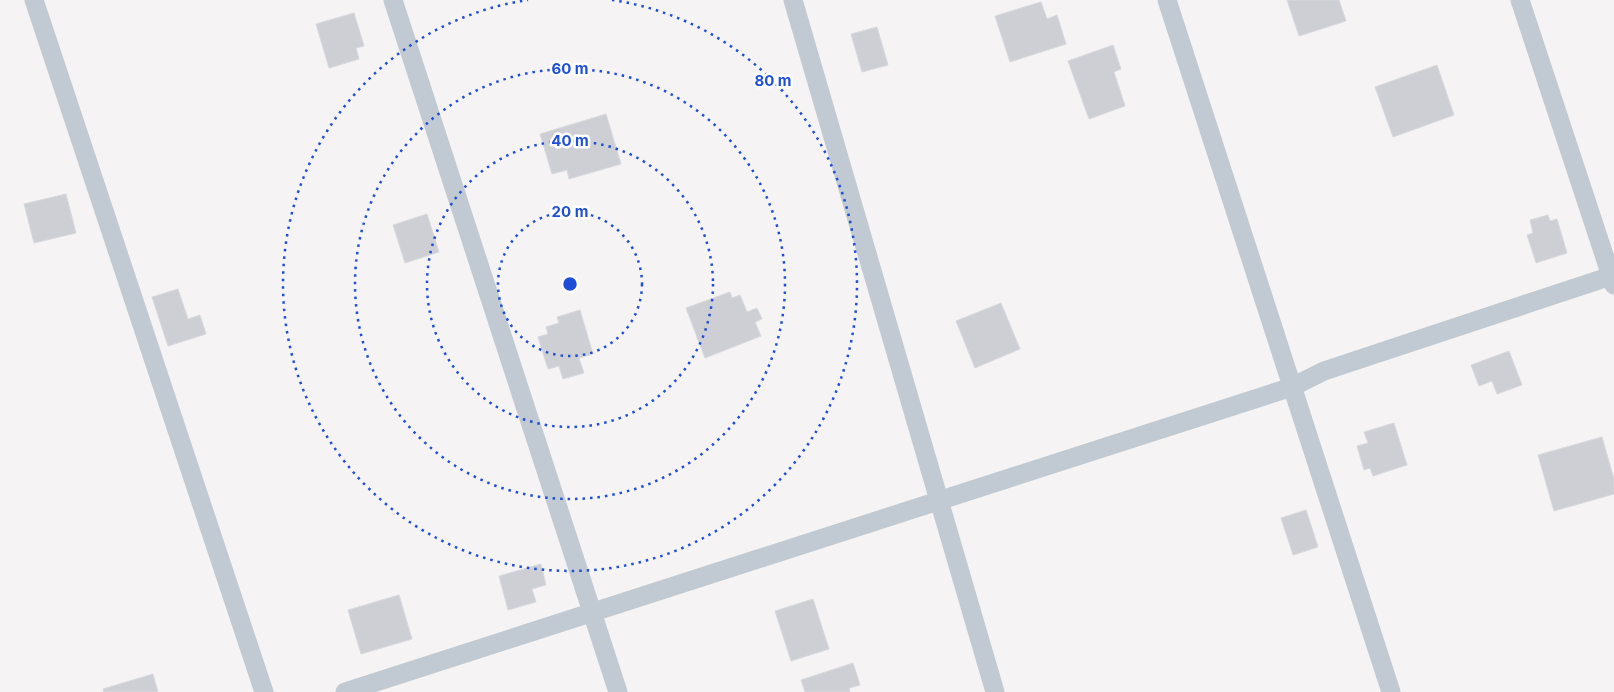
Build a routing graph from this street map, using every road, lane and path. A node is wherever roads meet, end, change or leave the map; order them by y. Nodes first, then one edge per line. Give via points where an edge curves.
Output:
1 (34, 0) edge
2 (393, 0) edge
3 (793, 0) edge
4 (1167, 0) edge
5 (1520, 0) edge
6 (1613, 278) edge
7 (1292, 387) junction
8 (939, 501) junction
9 (593, 612) junction
10 (264, 692) edge
11 (345, 692) edge
12 (618, 692) edge
13 (995, 692) edge
14 (1390, 692) edge

1 - 10 street
2 - 9 street
3 - 8 street
4 - 7 street
5 - 6 street
6 - 7 street via 1324,371
7 - 8 street
7 - 14 street
8 - 9 street
8 - 13 street
9 - 11 street
9 - 12 street

